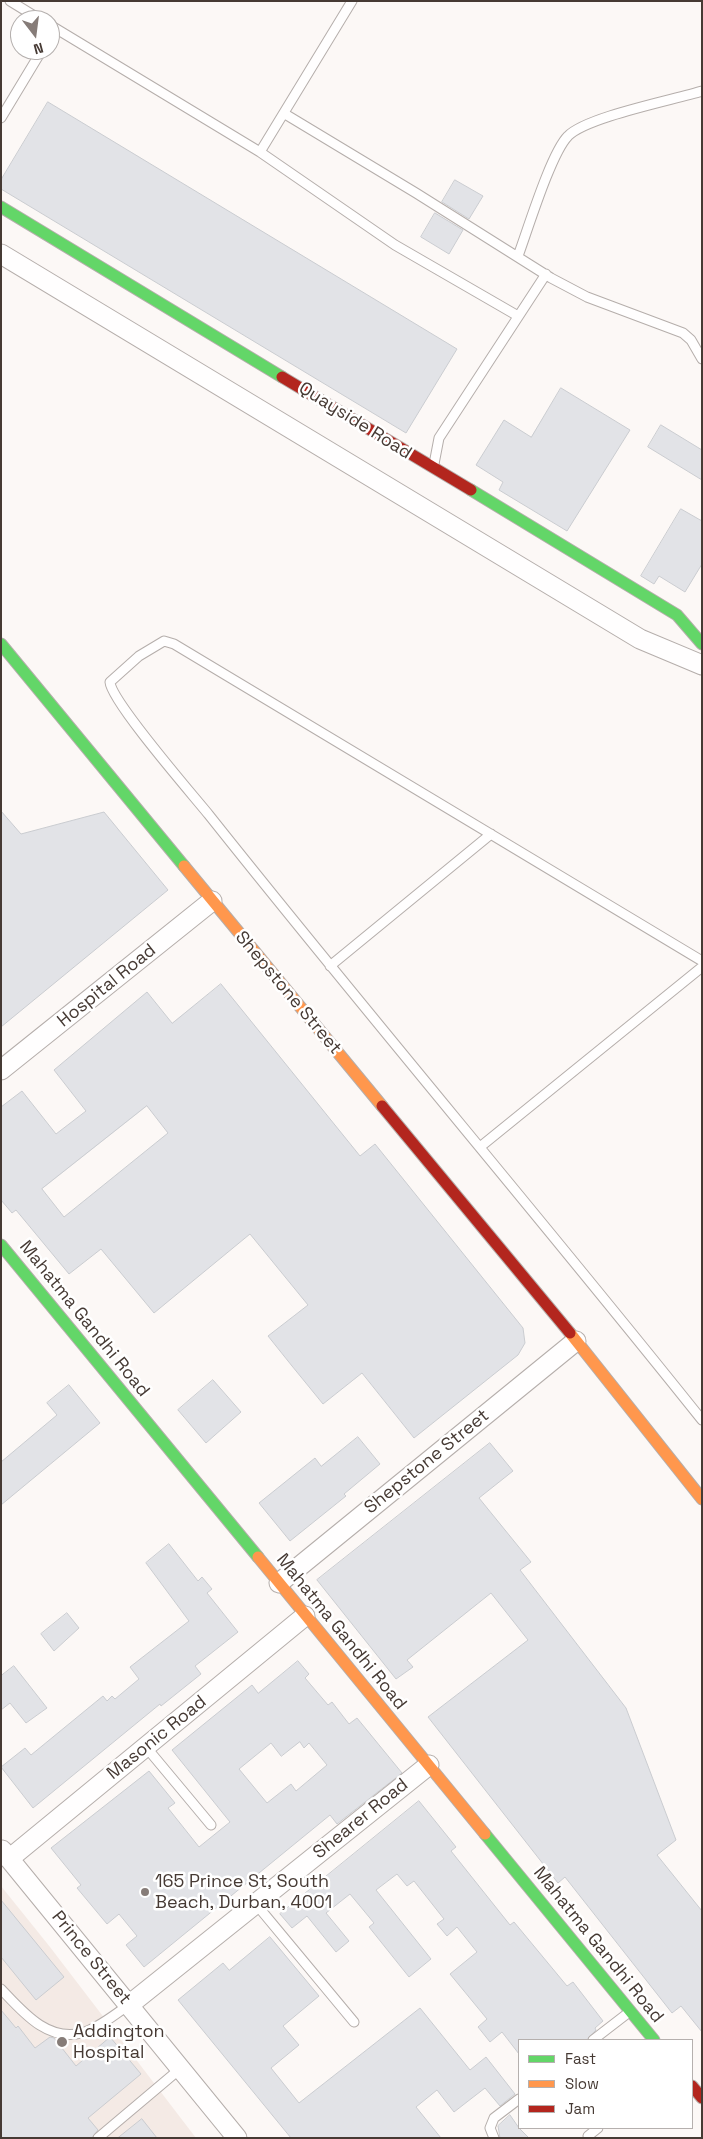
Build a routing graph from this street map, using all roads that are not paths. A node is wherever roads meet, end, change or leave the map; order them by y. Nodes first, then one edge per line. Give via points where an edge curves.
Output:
1 (10, 1) edge
2 (352, 1) edge
3 (25, 10) edge
4 (60, 31) edge
5 (36, 60) edge
6 (702, 91) edge
7 (285, 114) junction
8 (1, 118) edge
9 (260, 152) junction
10 (1, 207) edge
11 (1, 254) edge
12 (518, 256) junction
13 (546, 274) junction
14 (518, 316) junction
15 (702, 359) edge
16 (434, 469) junction
17 (1, 644) edge
18 (702, 644) edge
19 (702, 665) edge
20 (491, 834) junction
21 (212, 901) junction
22 (702, 961) edge
23 (330, 966) junction
24 (702, 967) edge
25 (1, 1070) edge
26 (480, 1147) junction
27 (1, 1245) edge
28 (576, 1341) junction
29 (700, 1415) edge
30 (702, 1499) edge
31 (279, 1583) junction
32 (305, 1616) junction
33 (146, 1747) junction
34 (429, 1764) junction
35 (212, 1825) dead end
36 (5, 1854) edge
37 (256, 1904) junction
38 (1, 1989) edge
39 (129, 2005) junction
40 (630, 2011) junction
41 (354, 2022) dead end
42 (594, 2039) edge
43 (653, 2039) edge
44 (181, 2068) junction
45 (693, 2087) edge
46 (702, 2098) edge
47 (518, 2100) edge
48 (597, 2129) edge
49 (588, 2136) dead end
50 (98, 2138) edge
51 (237, 2138) edge
52 (494, 2138) edge

1 - 3 lane
2 - 7 lane
4 - 9 lane
5 - 8 lane
6 - 12 lane via 597,120 567,136 544,184
7 - 9 lane
7 - 12 lane
9 - 14 lane via 395,245
10 - 16 main road, Quayside Road
11 - 19 street via 640,639
12 - 13 lane
13 - 14 lane
13 - 15 lane via 587,297 683,333
14 - 16 lane via 439,438
16 - 18 main road, Quayside Road via 677,615
17 - 21 main road, Shepstone Street
20 - 22 lane
20 - 23 lane
20 - 23 lane via 174,644 164,641 153,646 119,673 110,682 115,696
21 - 25 street, Hospital Road
21 - 28 main road, Shepstone Street
23 - 26 lane
24 - 26 lane
26 - 29 lane
27 - 31 main road, Mahatma Gandhi Road
28 - 30 main road, Shepstone Street
28 - 31 street, Shepstone Street
31 - 32 main road, Mahatma Gandhi Road
32 - 33 street, Masonic Road
32 - 34 main road, Mahatma Gandhi Road
33 - 35 lane
33 - 36 street, Masonic Road
34 - 37 street, Shearer Road
34 - 40 main road, Mahatma Gandhi Road
36 - 39 street, Prince Street
37 - 39 street, Shearer Road
37 - 41 lane
38 - 39 lane via 28,2018 42,2027 62,2032 89,2030
39 - 44 street, Prince Street
40 - 42 lane
40 - 43 main road, Mahatma Gandhi Road
44 - 50 lane
44 - 51 street, Prince Street
45 - 46 main road
47 - 52 lane via 494,2118 490,2128
48 - 49 lane

